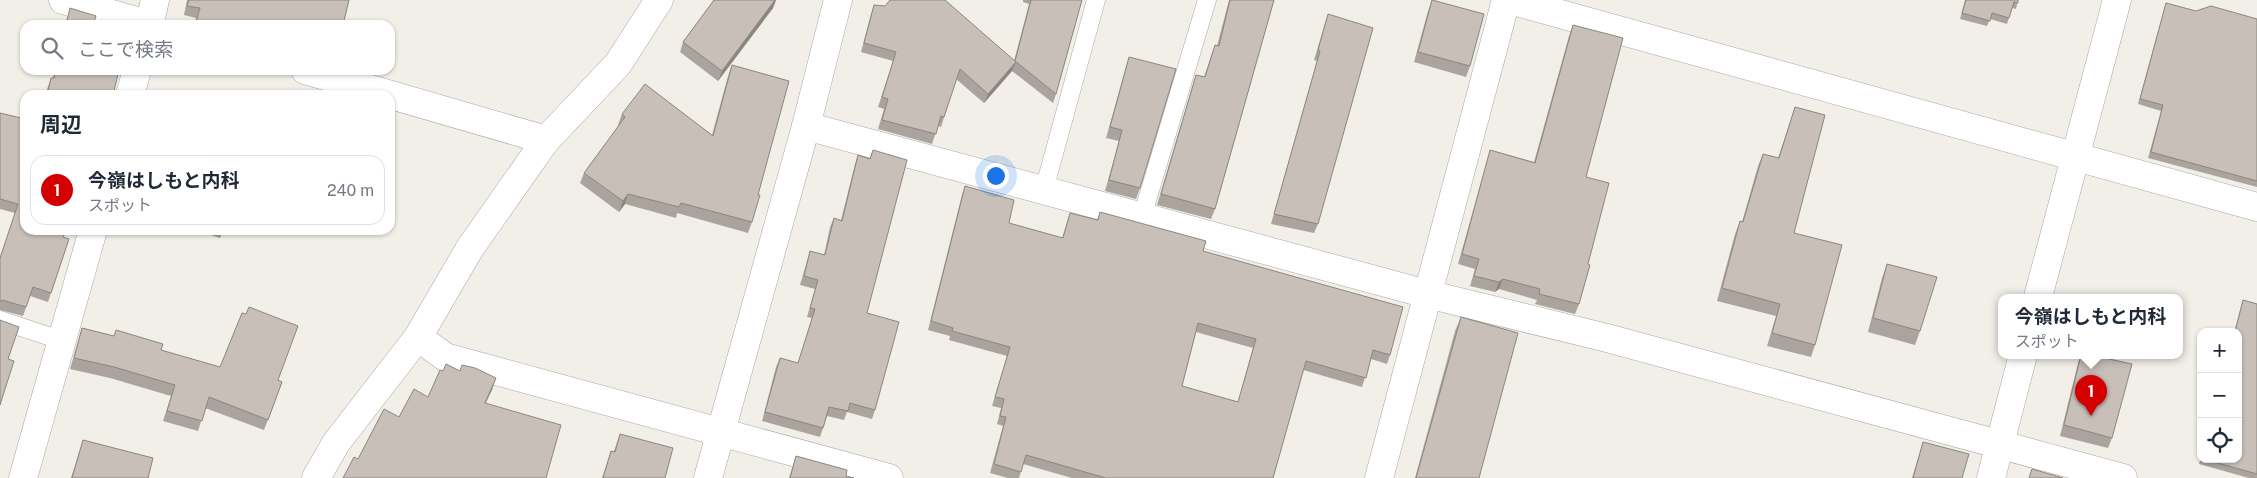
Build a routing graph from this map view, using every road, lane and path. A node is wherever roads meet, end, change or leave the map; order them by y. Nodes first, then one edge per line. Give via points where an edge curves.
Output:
1 (63, 0) edge
2 (155, 0) edge
3 (659, 0) edge
4 (838, 0) edge
5 (1096, 0) edge
6 (1207, 0) edge
7 (1508, 0) edge
8 (2117, 0) edge
9 (132, 20) edge
10 (150, 20) edge
11 (135, 75) edge
12 (322, 75) edge
13 (131, 90) edge
14 (374, 90) edge
15 (395, 96) edge
16 (806, 126) junction
17 (546, 140) junction
18 (2076, 158) junction
19 (1044, 190) junction
20 (2257, 207) edge
21 (1142, 217) junction
22 (92, 235) edge
23 (1427, 294) junction
24 (2039, 294) edge
25 (0, 320) edge
26 (418, 337) junction
27 (63, 341) junction
28 (2022, 359) edge
29 (721, 431) junction
30 (1999, 445) junction
31 (23, 478) edge
32 (316, 478) edge
33 (708, 478) edge
34 (889, 478) edge
35 (1379, 478) edge
36 (1991, 478) edge
37 (2123, 478) edge

1 - 9 street
2 - 10 street
3 - 17 street via 618,64
4 - 16 street
5 - 19 lane
6 - 21 lane
7 - 18 street
7 - 23 street
8 - 18 street
11 - 13 street
12 - 14 street
15 - 17 street
16 - 19 street
16 - 29 street
17 - 26 street via 470,248
18 - 20 street
18 - 24 street
19 - 21 street
21 - 23 street
22 - 27 street
23 - 30 street via 1607,338
23 - 35 street
25 - 27 lane
26 - 29 street via 445,357
26 - 32 street via 336,443
27 - 31 street
28 - 30 street
29 - 33 street
29 - 34 street
30 - 36 street
30 - 37 street

